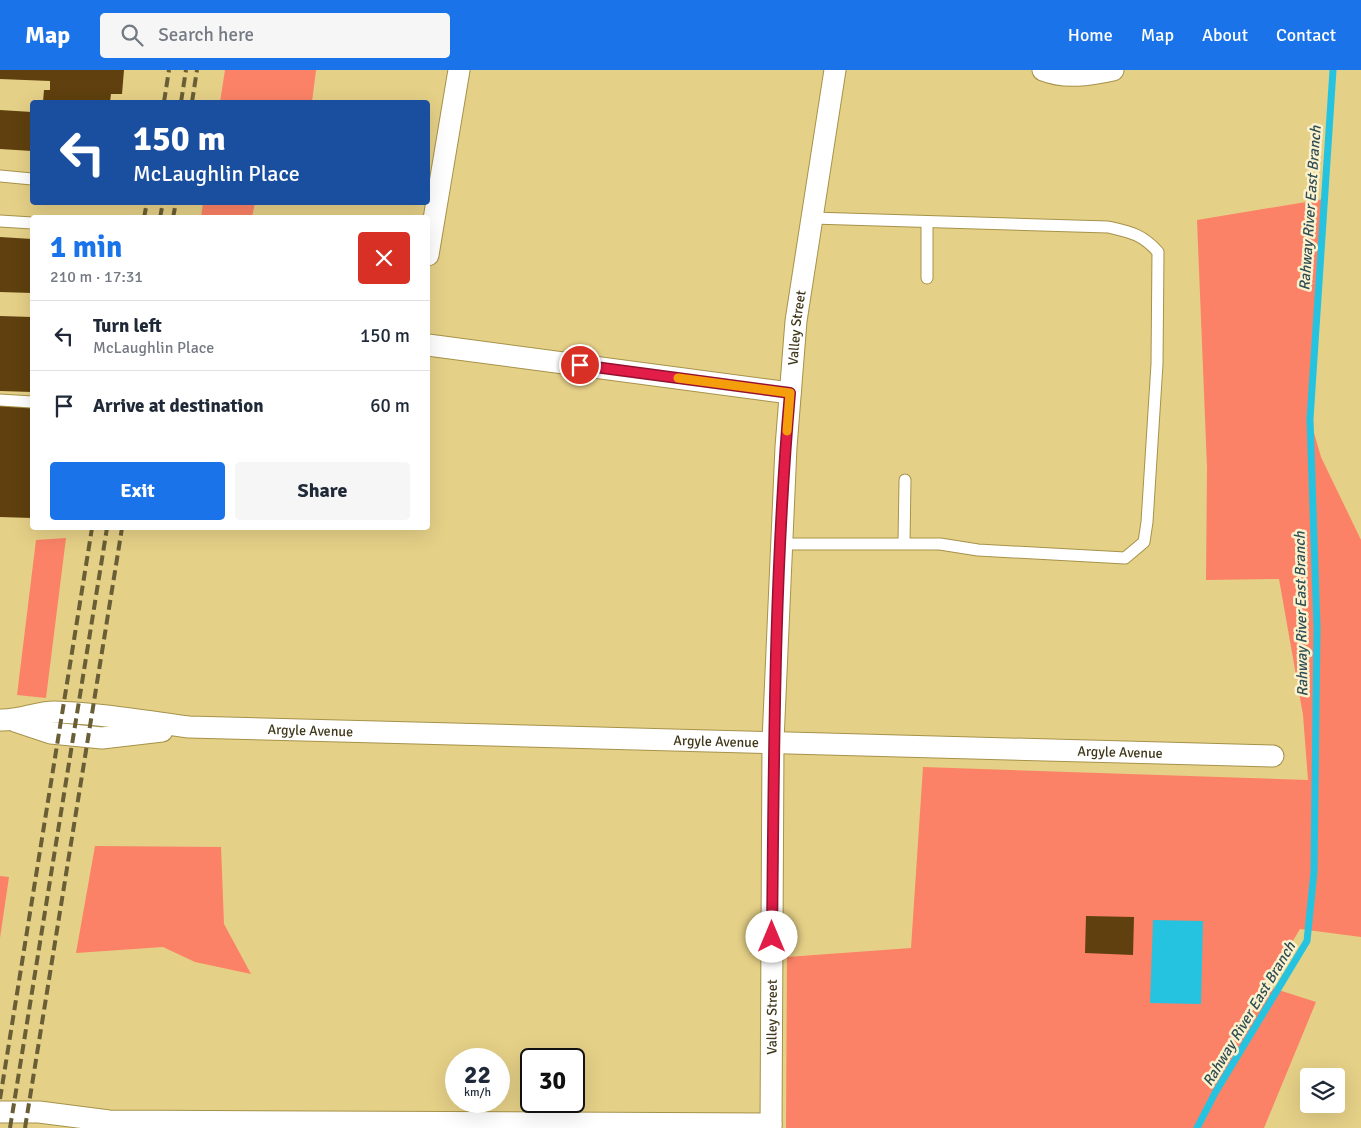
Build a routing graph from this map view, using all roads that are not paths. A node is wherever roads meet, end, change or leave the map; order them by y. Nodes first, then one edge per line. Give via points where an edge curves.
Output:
1 (459, 70) edge
2 (835, 70) edge
3 (1043, 70) edge
4 (1113, 70) edge
5 (0, 176) edge
6 (30, 179) edge
7 (812, 218) junction
8 (0, 221) edge
9 (30, 223) edge
10 (926, 223) junction
11 (430, 243) edge
12 (927, 278) dead end
13 (430, 345) edge
14 (790, 393) junction
15 (0, 400) edge
16 (30, 402) edge
17 (905, 480) dead end
18 (904, 543) junction
19 (782, 544) junction
20 (6, 720) edge
21 (773, 741) junction
22 (1273, 756) dead end
23 (0, 1112) edge
24 (109, 1121) junction
25 (296, 1125) edge
26 (771, 1126) edge
27 (62, 1128) edge

1 - 11 street
2 - 7 street, Valley Street
3 - 4 street via 1053,74 1089,75
5 - 6 lane
7 - 10 lane
7 - 14 street, Valley Street via 796,322
8 - 9 lane
10 - 12 lane
10 - 18 lane via 1108,227 1147,240 1158,252 1157,364 1147,522 1144,542 1125,558
13 - 14 street
14 - 19 street, Valley Street
15 - 16 lane
17 - 18 lane
18 - 19 lane
19 - 21 street, Valley Street
20 - 21 street, Argyle Avenue via 51,733 102,738 189,727
21 - 22 street, Argyle Avenue
21 - 26 street, Valley Street
23 - 24 street via 39,1112
24 - 25 street
24 - 27 street
25 - 26 street

